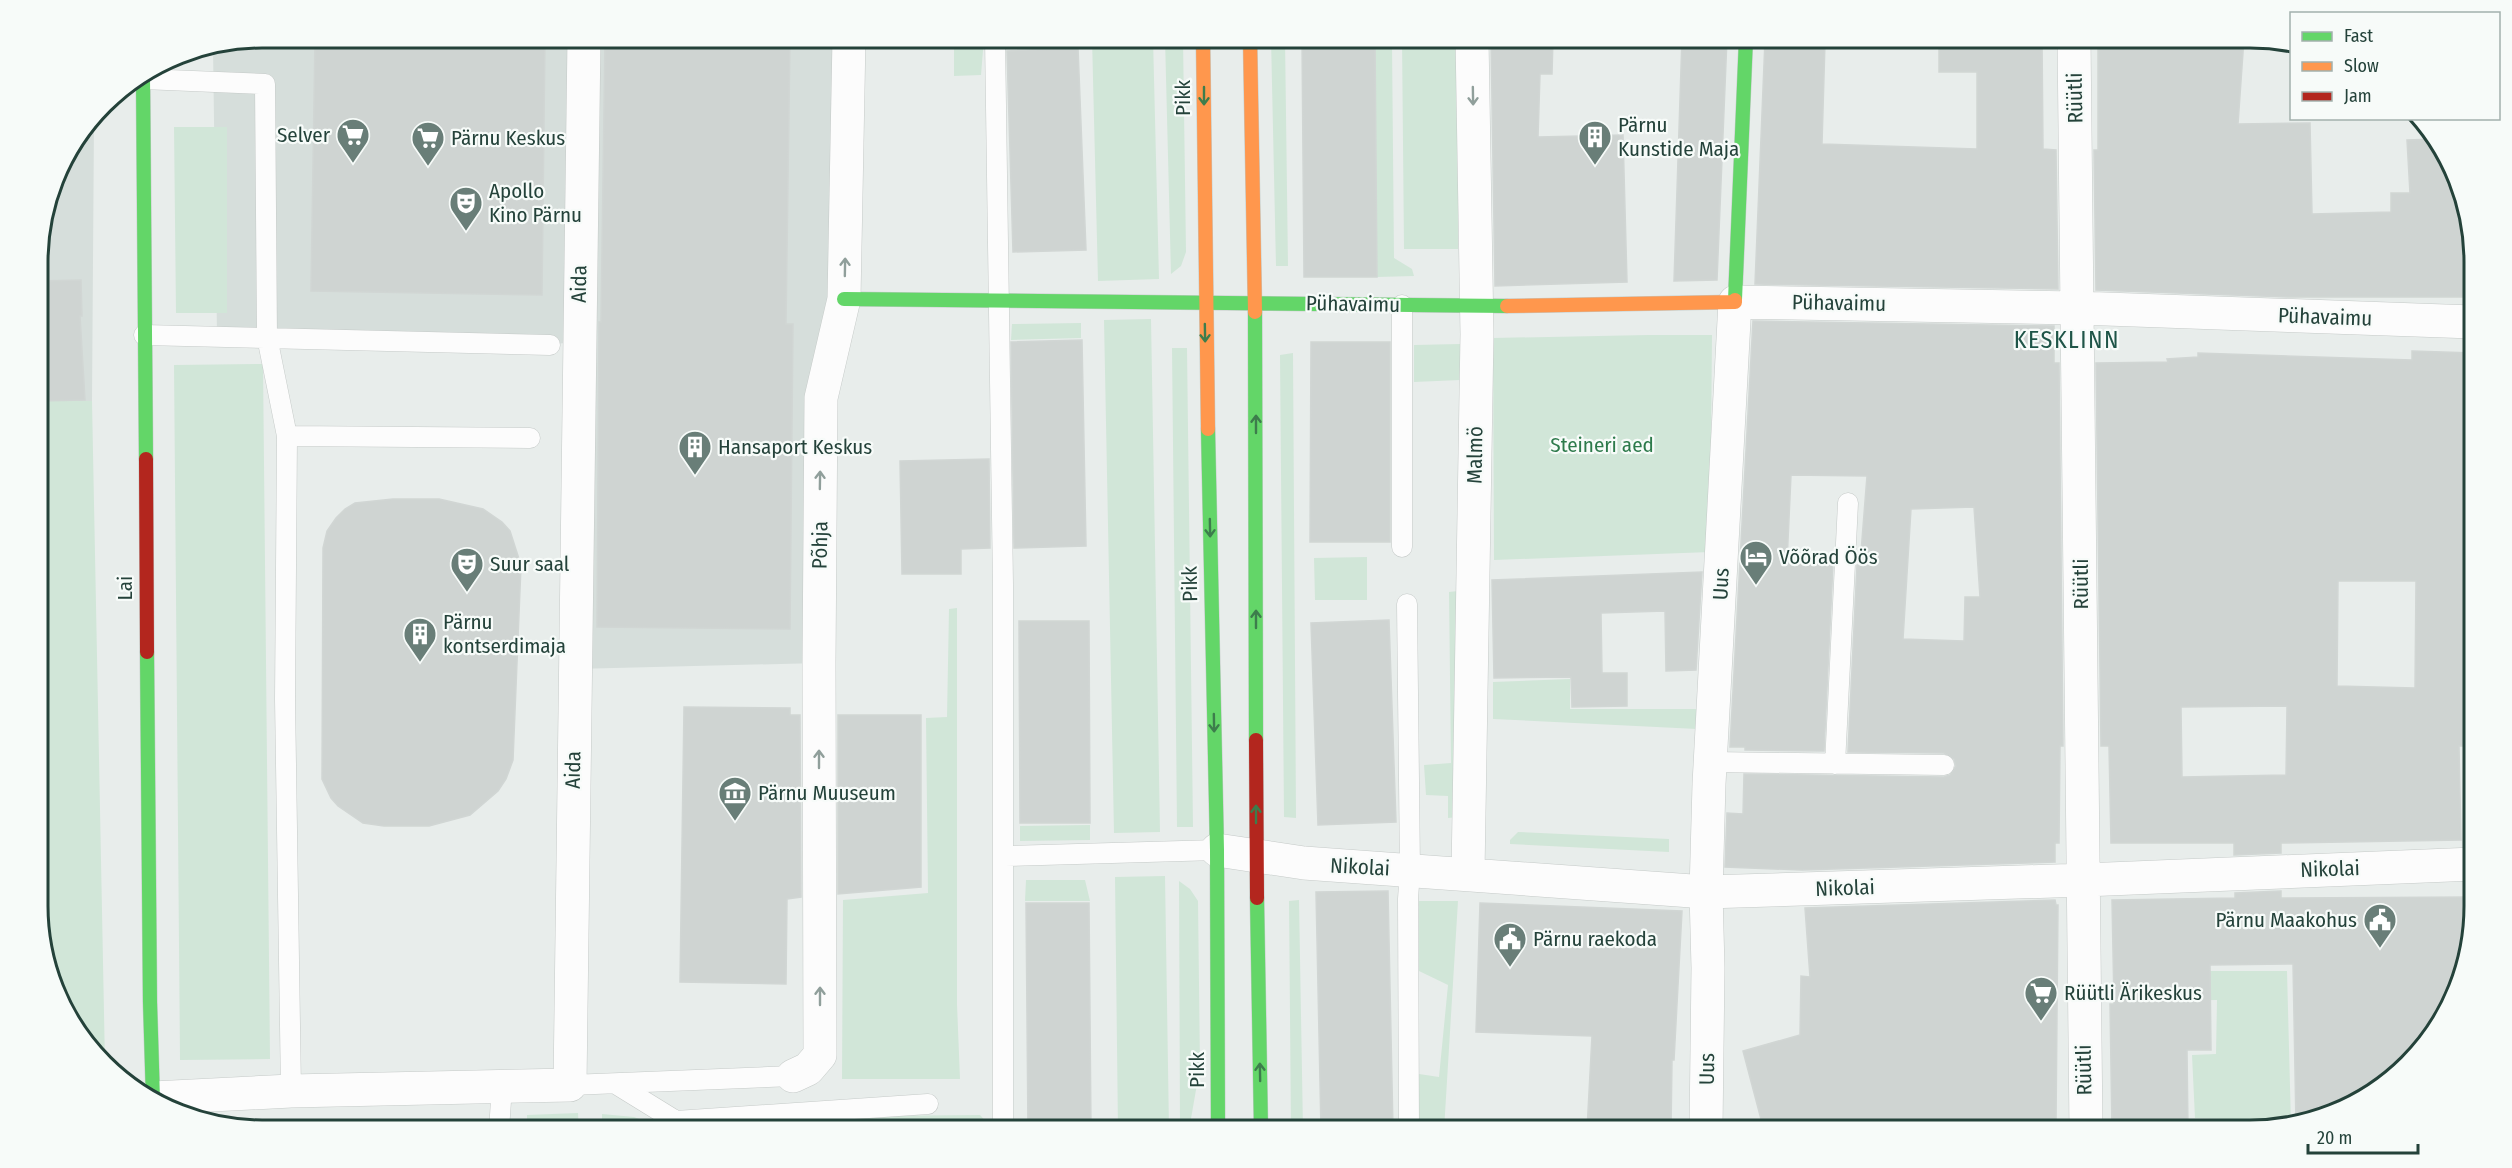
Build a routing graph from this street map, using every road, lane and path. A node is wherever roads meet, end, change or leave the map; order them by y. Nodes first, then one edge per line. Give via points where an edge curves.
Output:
1 (584, 48) edge
2 (849, 48) edge
3 (995, 48) edge
4 (1203, 48) edge
5 (1250, 48) edge
6 (1472, 48) edge
7 (1746, 48) edge
8 (2074, 48) edge
9 (154, 78) edge
10 (143, 84) edge
11 (844, 299) junction
12 (1000, 301) junction
13 (1205, 302) junction
14 (1254, 302) junction
15 (1735, 302) junction
16 (1402, 305) junction
17 (1477, 307) junction
18 (2078, 308) junction
19 (2464, 322) edge
20 (144, 334) junction
21 (267, 337) junction
22 (550, 345) dead end
23 (287, 436) junction
24 (530, 438) dead end
25 (1848, 503) dead end
26 (1402, 547) dead end
27 (1407, 604) dead end
28 (1711, 762) junction
29 (1835, 764) junction
30 (1944, 765) dead end
31 (1217, 850) junction
32 (1005, 856) junction
33 (1256, 857) junction
34 (2464, 864) edge
35 (1410, 870) junction
36 (1468, 873) junction
37 (2084, 880) junction
38 (1706, 892) junction
39 (793, 1076) joint
40 (616, 1084) junction
41 (570, 1085) junction
42 (502, 1086) junction
43 (153, 1090) edge
44 (291, 1091) junction
45 (168, 1098) edge
46 (928, 1104) dead end
47 (500, 1120) edge
48 (670, 1120) edge
49 (747, 1120) edge
50 (1003, 1120) edge
51 (1218, 1120) edge
52 (1261, 1120) edge
53 (1408, 1120) edge
54 (1706, 1120) edge
55 (2086, 1120) edge

1 - 41 street, Aida
11 -> 2 street, Põhja
3 - 12 lane
4 -> 13 main road, Pikk
5 - 14 main road
6 -> 17 street, Malmö
7 - 15 main road, Uus
8 - 18 street, Rüütli
9 - 21 lane via 265,84
10 - 20 main road, Lai
11 - 12 main road, Pühavaimu
39 -> 11 street, Põhja via 808,1069 820,1055 821,398
12 - 13 main road, Pühavaimu
12 - 32 lane
13 - 14 main road, Pühavaimu
13 -> 31 main road, Pikk
14 - 16 main road, Pühavaimu
33 -> 14 main road
15 - 17 main road, Pühavaimu
15 - 18 street, Pühavaimu
15 - 28 street, Uus
16 - 17 main road, Pühavaimu
16 - 26 lane
17 - 36 street, Malmö
18 - 19 street, Pühavaimu
18 - 37 street, Rüütli
20 - 21 lane
20 - 43 main road, Lai
21 - 22 lane
21 - 23 lane
23 - 24 lane
23 - 44 lane via 285,699
25 - 29 lane
27 - 35 lane
28 - 29 lane
28 - 38 street, Uus
29 - 30 lane
31 - 32 lane
31 - 33 street, Nikolai
31 - 51 main road, Pikk
32 - 50 lane
33 - 35 street, Nikolai
52 -> 33 main road
34 - 37 street, Nikolai
35 - 36 street, Nikolai
35 - 53 lane
36 - 38 street, Nikolai
37 - 38 street, Nikolai
37 - 55 street, Rüütli
38 - 54 street, Uus
39 - 40 lane
40 - 41 lane
40 - 48 lane
41 - 42 street
42 - 44 street
42 - 47 lane
44 - 45 street
46 - 49 lane

